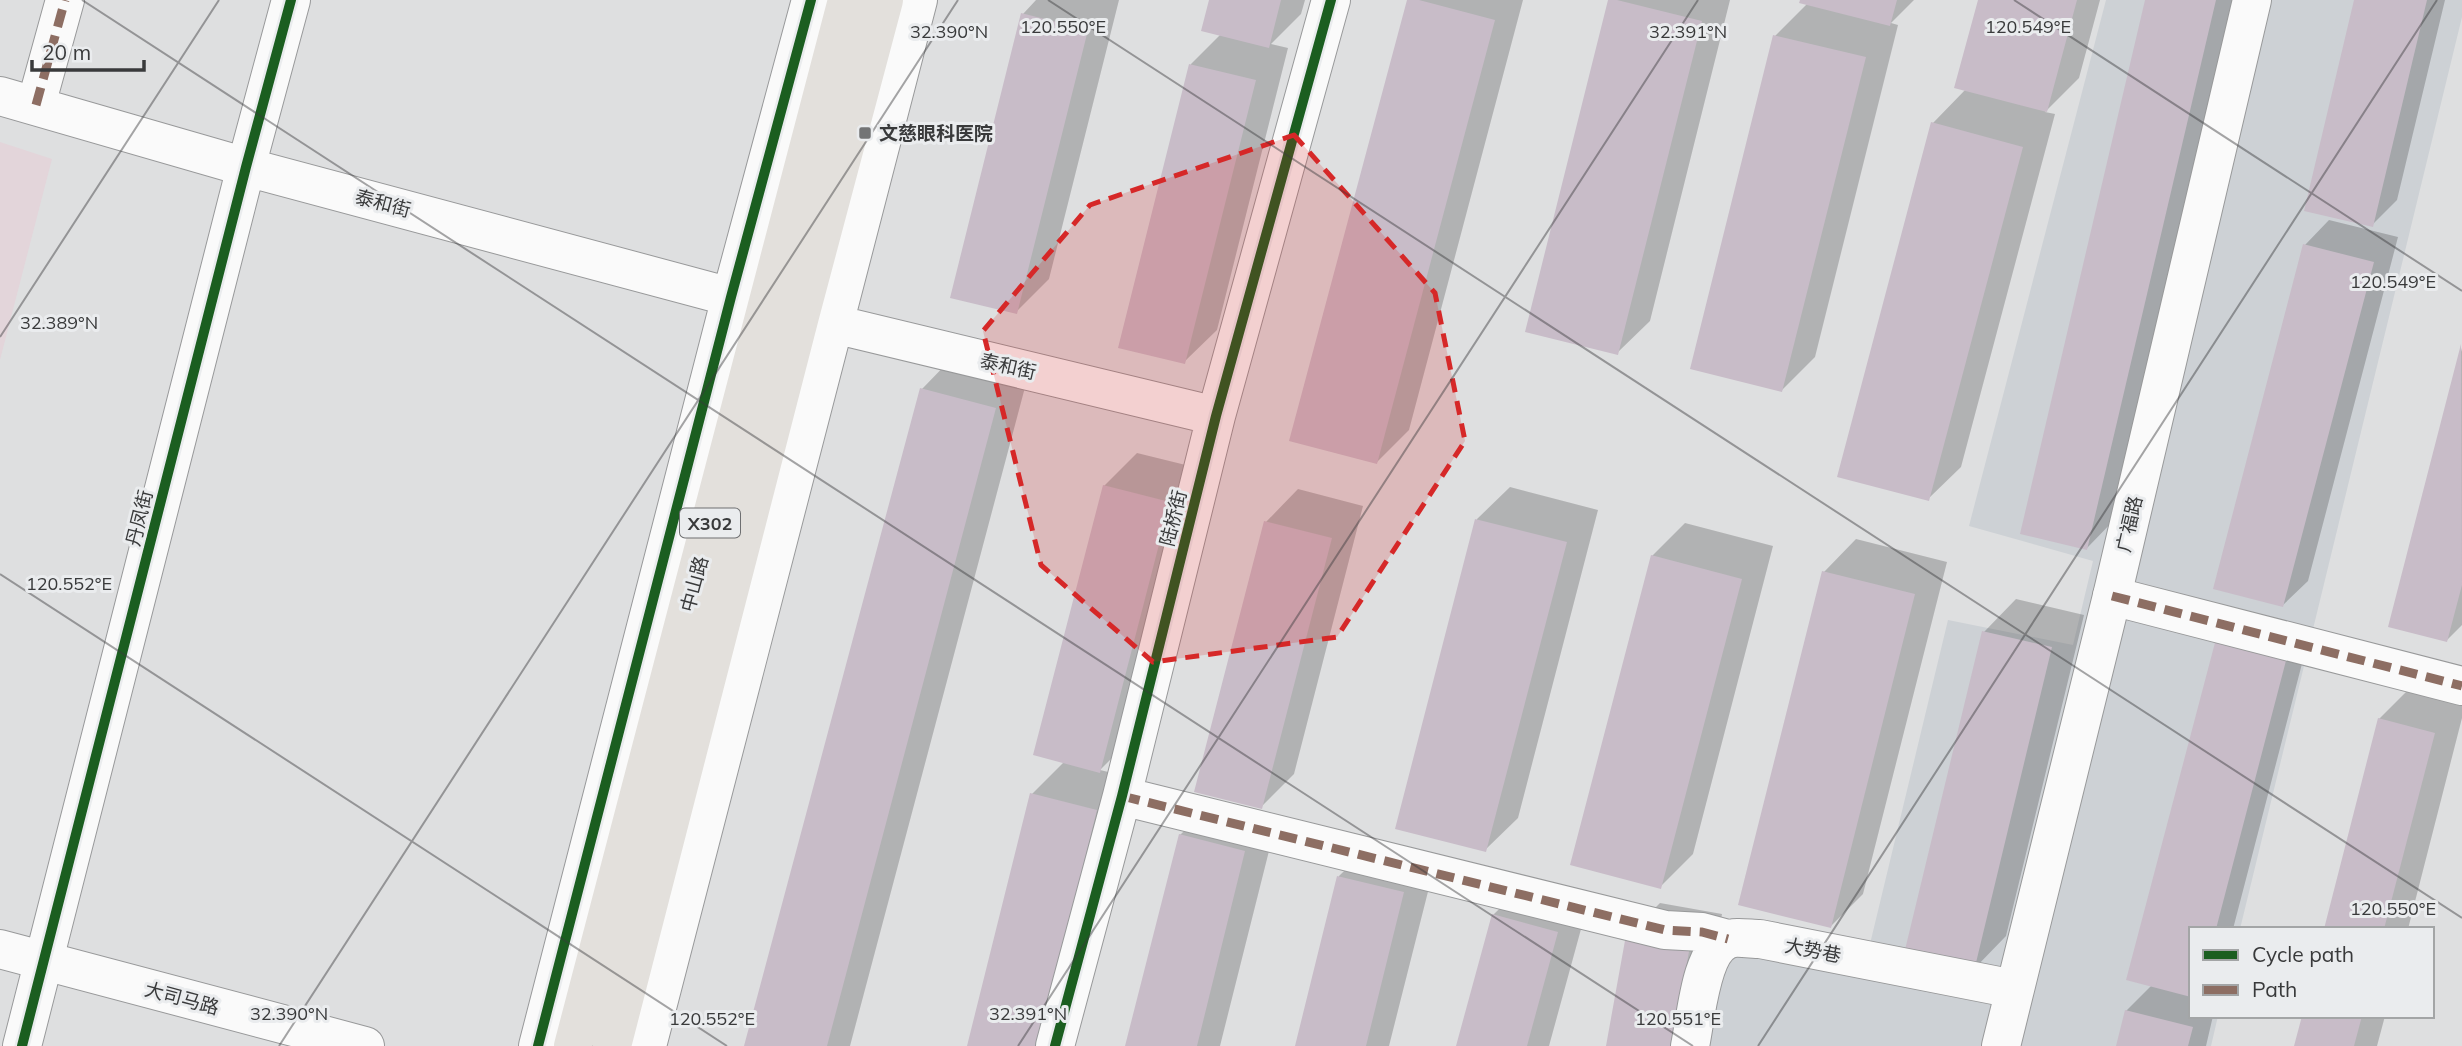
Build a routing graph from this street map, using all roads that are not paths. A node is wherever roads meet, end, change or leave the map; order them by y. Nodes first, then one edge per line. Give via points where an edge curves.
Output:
1 (65, 0) edge
2 (291, 0) edge
3 (811, 0) edge
4 (847, 0) edge
5 (884, 0) edge
6 (918, 0) edge
7 (1332, 0) edge
8 (2252, 0) edge
9 (18, 101) edge
10 (246, 167) junction
11 (783, 311) junction
12 (1216, 415) junction
13 (2112, 596) junction
14 (2462, 685) edge
15 (1122, 796) junction
16 (1728, 939) junction
17 (0, 949) edge
18 (44, 961) junction
19 (2014, 989) junction
20 (22, 1046) edge
21 (365, 1046) edge
22 (538, 1046) edge
23 (573, 1046) edge
24 (612, 1046) edge
25 (647, 1046) edge
26 (1055, 1046) edge
27 (1690, 1046) edge
28 (2001, 1046) edge

1 - 9 street
2 - 10 street, 丹凤街
3 - 11 street
4 - 11 main road, 中山路 / X302
5 - 11 main road, 中山路 / X302
6 - 11 street
7 - 12 street, 陆桥街
8 - 13 street, 广福路
9 - 10 street, 泰和街
10 - 11 street, 泰和街
10 - 18 street, 丹凤街
11 - 12 street, 泰和街
11 - 22 street
11 - 23 main road, 中山路 / X302
11 - 24 main road, 中山路 / X302
11 - 25 street
12 - 15 street, 陆桥街
13 - 14 street
13 - 19 street, 广福路
15 - 16 street, 大势巷 via 1665,930
15 - 26 street, 陆桥街
16 - 19 street, 大势巷 via 1760,939
16 - 27 street via 1714,949 1707,962
17 - 18 street, 大司马路
18 - 20 street, 丹凤街
18 - 21 street, 大司马路
19 - 28 street, 广福路

